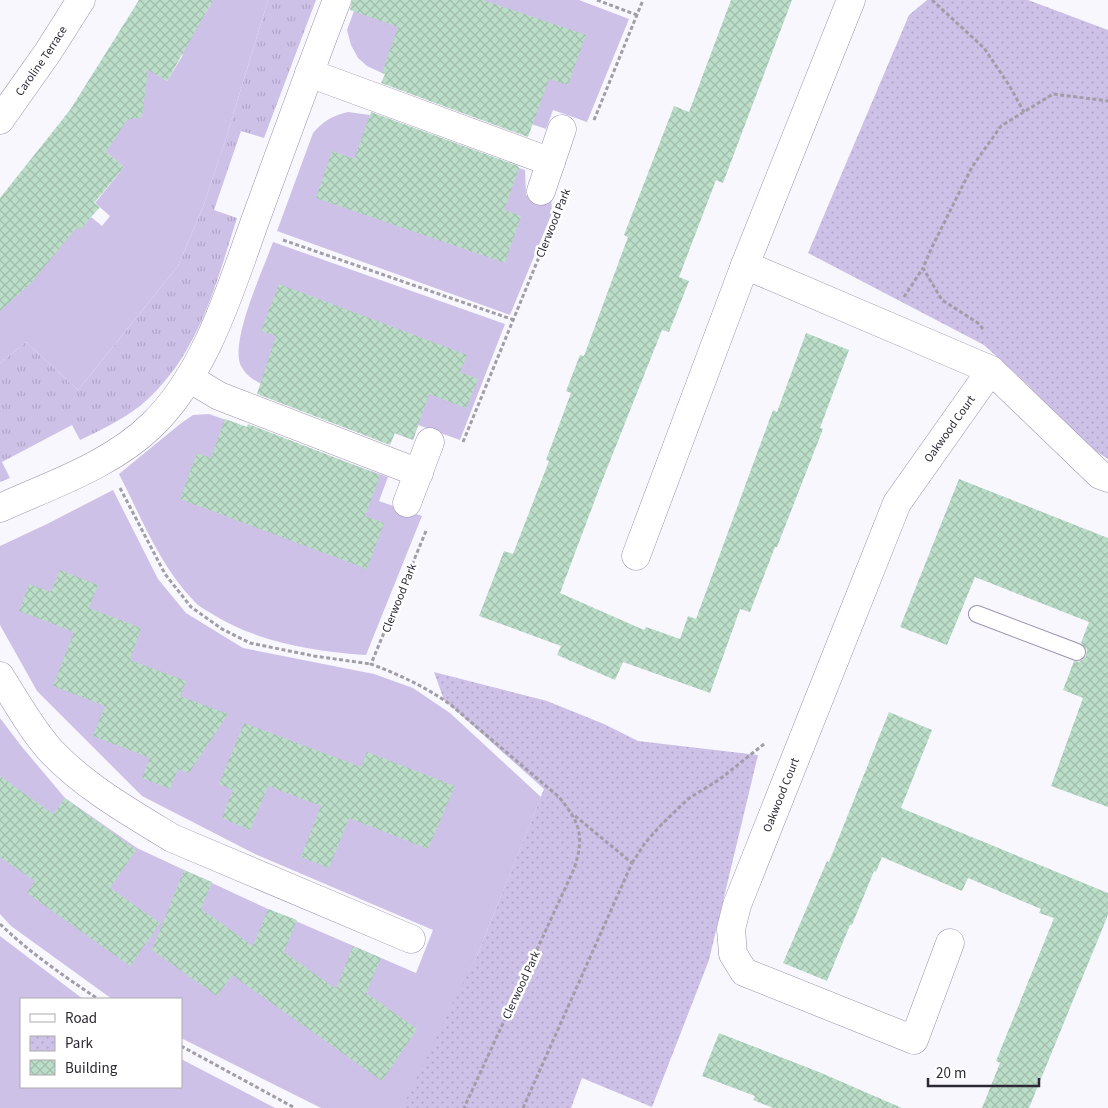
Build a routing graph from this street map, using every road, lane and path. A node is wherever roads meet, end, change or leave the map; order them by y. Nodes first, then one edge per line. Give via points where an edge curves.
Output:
1 (81, 0) edge
2 (337, 0) edge
3 (597, 0) edge
4 (643, 0) edge
5 (851, 0) edge
6 (932, 0) edge
7 (637, 15) junction
8 (309, 73) junction
9 (1108, 101) edge
10 (1024, 112) junction
11 (0, 120) edge
12 (594, 121) dead end
13 (562, 129) dead end
14 (551, 162) junction
15 (541, 191) dead end
16 (554, 218) dead end
17 (252, 229) junction
18 (745, 265) junction
19 (514, 320) junction
20 (991, 370) junction
21 (189, 378) junction
22 (430, 442) dead end
23 (461, 447) dead end
24 (106, 460) junction
25 (419, 473) junction
26 (1108, 478) edge
27 (407, 503) dead end
28 (0, 508) edge
29 (428, 525) dead end
30 (636, 556) dead end
31 (977, 614) dead end
32 (1077, 652) dead end
33 (372, 664) junction
34 (0, 676) edge
35 (801, 741) junction
36 (573, 815) junction
37 (632, 863) junction
38 (0, 924) edge
39 (411, 939) dead end
40 (950, 943) dead end
41 (97, 998) edge
42 (182, 1047) edge
43 (295, 1108) edge
44 (464, 1108) edge
45 (523, 1108) edge

1 - 11 street, Caroline Terrace
2 - 8 street
3 - 7 path
4 - 7 path
5 - 18 street
6 - 10 path via 984,48
7 - 12 path
8 - 14 street
8 - 17 street
9 - 10 path via 1053,94
10 - 20 path via 1001,126 972,167 923,268 942,300 978,323 994,341
13 - 14 street, Clerwood Park
14 - 15 street, Clerwood Park
16 - 19 path, Clerwood Park
17 - 19 path
17 - 21 street via 210,339
18 - 20 street
18 - 30 street
19 - 23 path, Clerwood Park
20 - 26 street via 1100,475
20 - 35 street, Oakwood Court via 897,503
21 - 24 street via 152,426
21 - 25 street via 220,396
22 - 25 street
24 - 28 street
24 - 33 path via 164,574 191,607 250,643
25 - 27 street
29 - 33 path, Clerwood Park
31 - 32 lane
33 - 36 path, Clerwood Park via 434,693 559,796
34 - 39 street via 51,751 100,792 172,838
35 - 37 path via 780,731 720,779 688,799 645,843
35 - 40 street, Oakwood Court via 737,905 731,930 733,954 744,972 914,1040
36 - 37 path
36 - 44 path, Clerwood Park via 579,832 579,853 574,869
37 - 45 path
38 - 41 path
42 - 43 path

